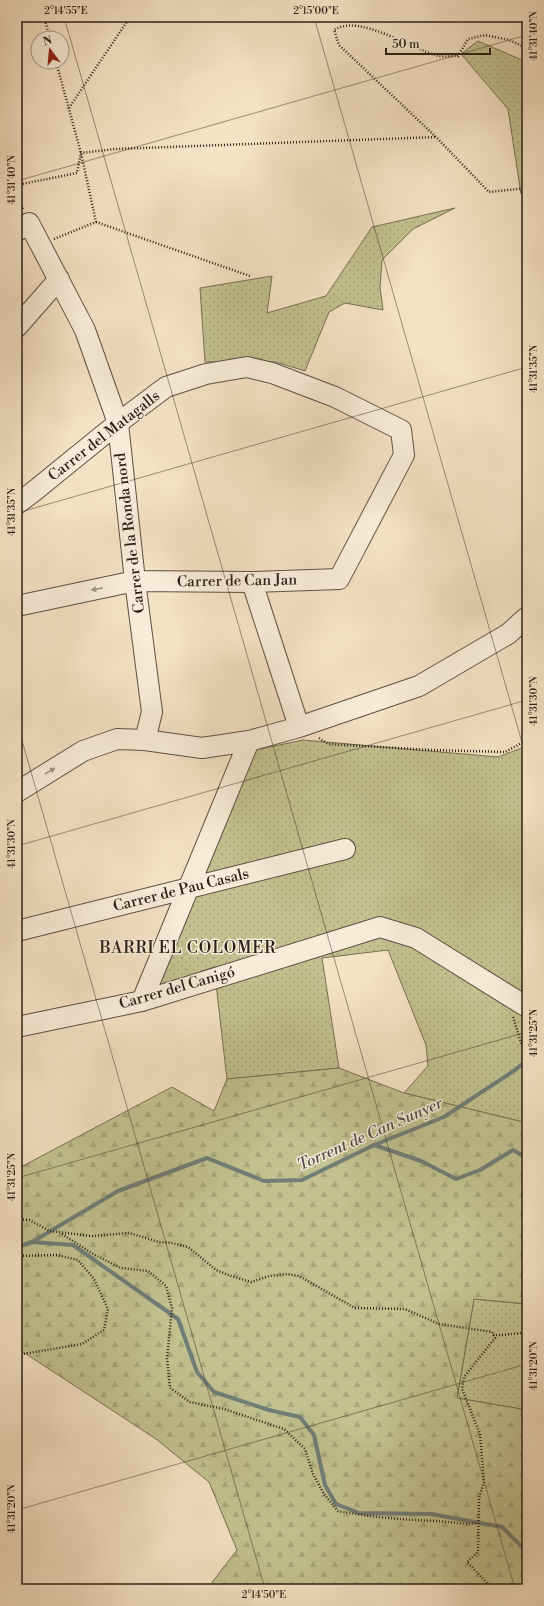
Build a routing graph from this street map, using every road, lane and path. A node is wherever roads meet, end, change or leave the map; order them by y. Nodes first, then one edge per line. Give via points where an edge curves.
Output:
1 (44, 17) edge
2 (130, 17) edge
3 (48, 30) edge
4 (527, 48) edge
5 (58, 70) edge
6 (69, 108) junction
7 (436, 137) junction
8 (81, 154) junction
9 (17, 185) edge
10 (527, 188) edge
11 (96, 222) junction
12 (23, 227) edge
13 (41, 245) junction
14 (250, 276) dead end
15 (59, 279) junction
16 (17, 327) edge
17 (118, 423) junction
18 (17, 504) edge
19 (339, 579) joint
20 (135, 582) junction
21 (252, 582) junction
22 (17, 606) edge
23 (527, 616) edge
24 (299, 727) junction
25 (144, 740) junction
26 (527, 740) edge
27 (249, 741) junction
28 (17, 792) edge
29 (345, 848) dead end
30 (189, 888) junction
31 (17, 931) edge
32 (506, 994) junction
33 (142, 1001) junction
34 (525, 1006) edge
35 (17, 1027) edge
36 (527, 1061) edge
37 (17, 1219) edge
38 (61, 1233) junction
39 (17, 1256) edge
40 (493, 1335) junction
41 (527, 1336) edge
42 (17, 1355) edge
43 (478, 1523) junction
44 (493, 1589) edge

1 - 3 path
2 - 6 path
4 - 7 path via 509,40 485,35 468,39 458,56 439,56 382,32 341,26 334,30 339,45
5 - 6 path
6 - 8 path
7 - 8 path via 115,149
7 - 10 path via 489,192
8 - 9 path via 77,173
8 - 11 path
11 - 13 path
11 - 14 path
12 - 13 street, Carrer de la Ronda nord
13 - 15 street, Carrer de la Ronda nord
15 - 16 street
15 - 17 street, Carrer de la Ronda nord via 85,330
17 - 18 street, Carrer del Matagalls
17 - 19 street, Carrer del Matagalls via 166,387 206,374 247,367 272,373 335,397 401,430 404,455
17 - 20 street, Carrer de la Ronda nord
19 - 21 street, Carrer de Can Jan
20 - 21 street, Carrer de Can Jan
20 -> 22 street, Carrer de Can Jan
20 - 25 street, Carrer de la Ronda nord via 152,712
21 - 24 street
23 - 24 street via 508,634 419,686
24 - 26 path via 328,744 432,750 505,752
24 - 27 street
25 - 27 street via 202,748
28 -> 25 street via 83,751 116,739
27 - 30 street
29 - 30 street, Carrer de Pau Casals
30 - 31 street, Carrer de Pau Casals
30 - 33 street
32 - 33 street, Carrer del Canigó via 416,938 380,927
32 - 34 street, Carrer del Canigó
32 - 36 path
33 - 35 street, Carrer del Canigó
37 - 38 path via 29,1220 50,1231
38 - 40 path via 92,1236 129,1233 172,1243 188,1247 216,1270 251,1282 269,1276 299,1276 356,1308 405,1309 439,1324 492,1332
38 - 43 path via 93,1254 121,1268 148,1271 166,1286 172,1308 166,1358 170,1388 190,1402 224,1409 284,1429 305,1449 317,1481 338,1511 378,1518 464,1525
39 - 42 path via 57,1255 78,1260 94,1279 108,1310 104,1330 82,1344
40 - 41 path via 521,1333
40 - 43 path via 495,1338 464,1377 462,1389 480,1434 484,1482 479,1498
43 - 44 path via 478,1552 467,1562

